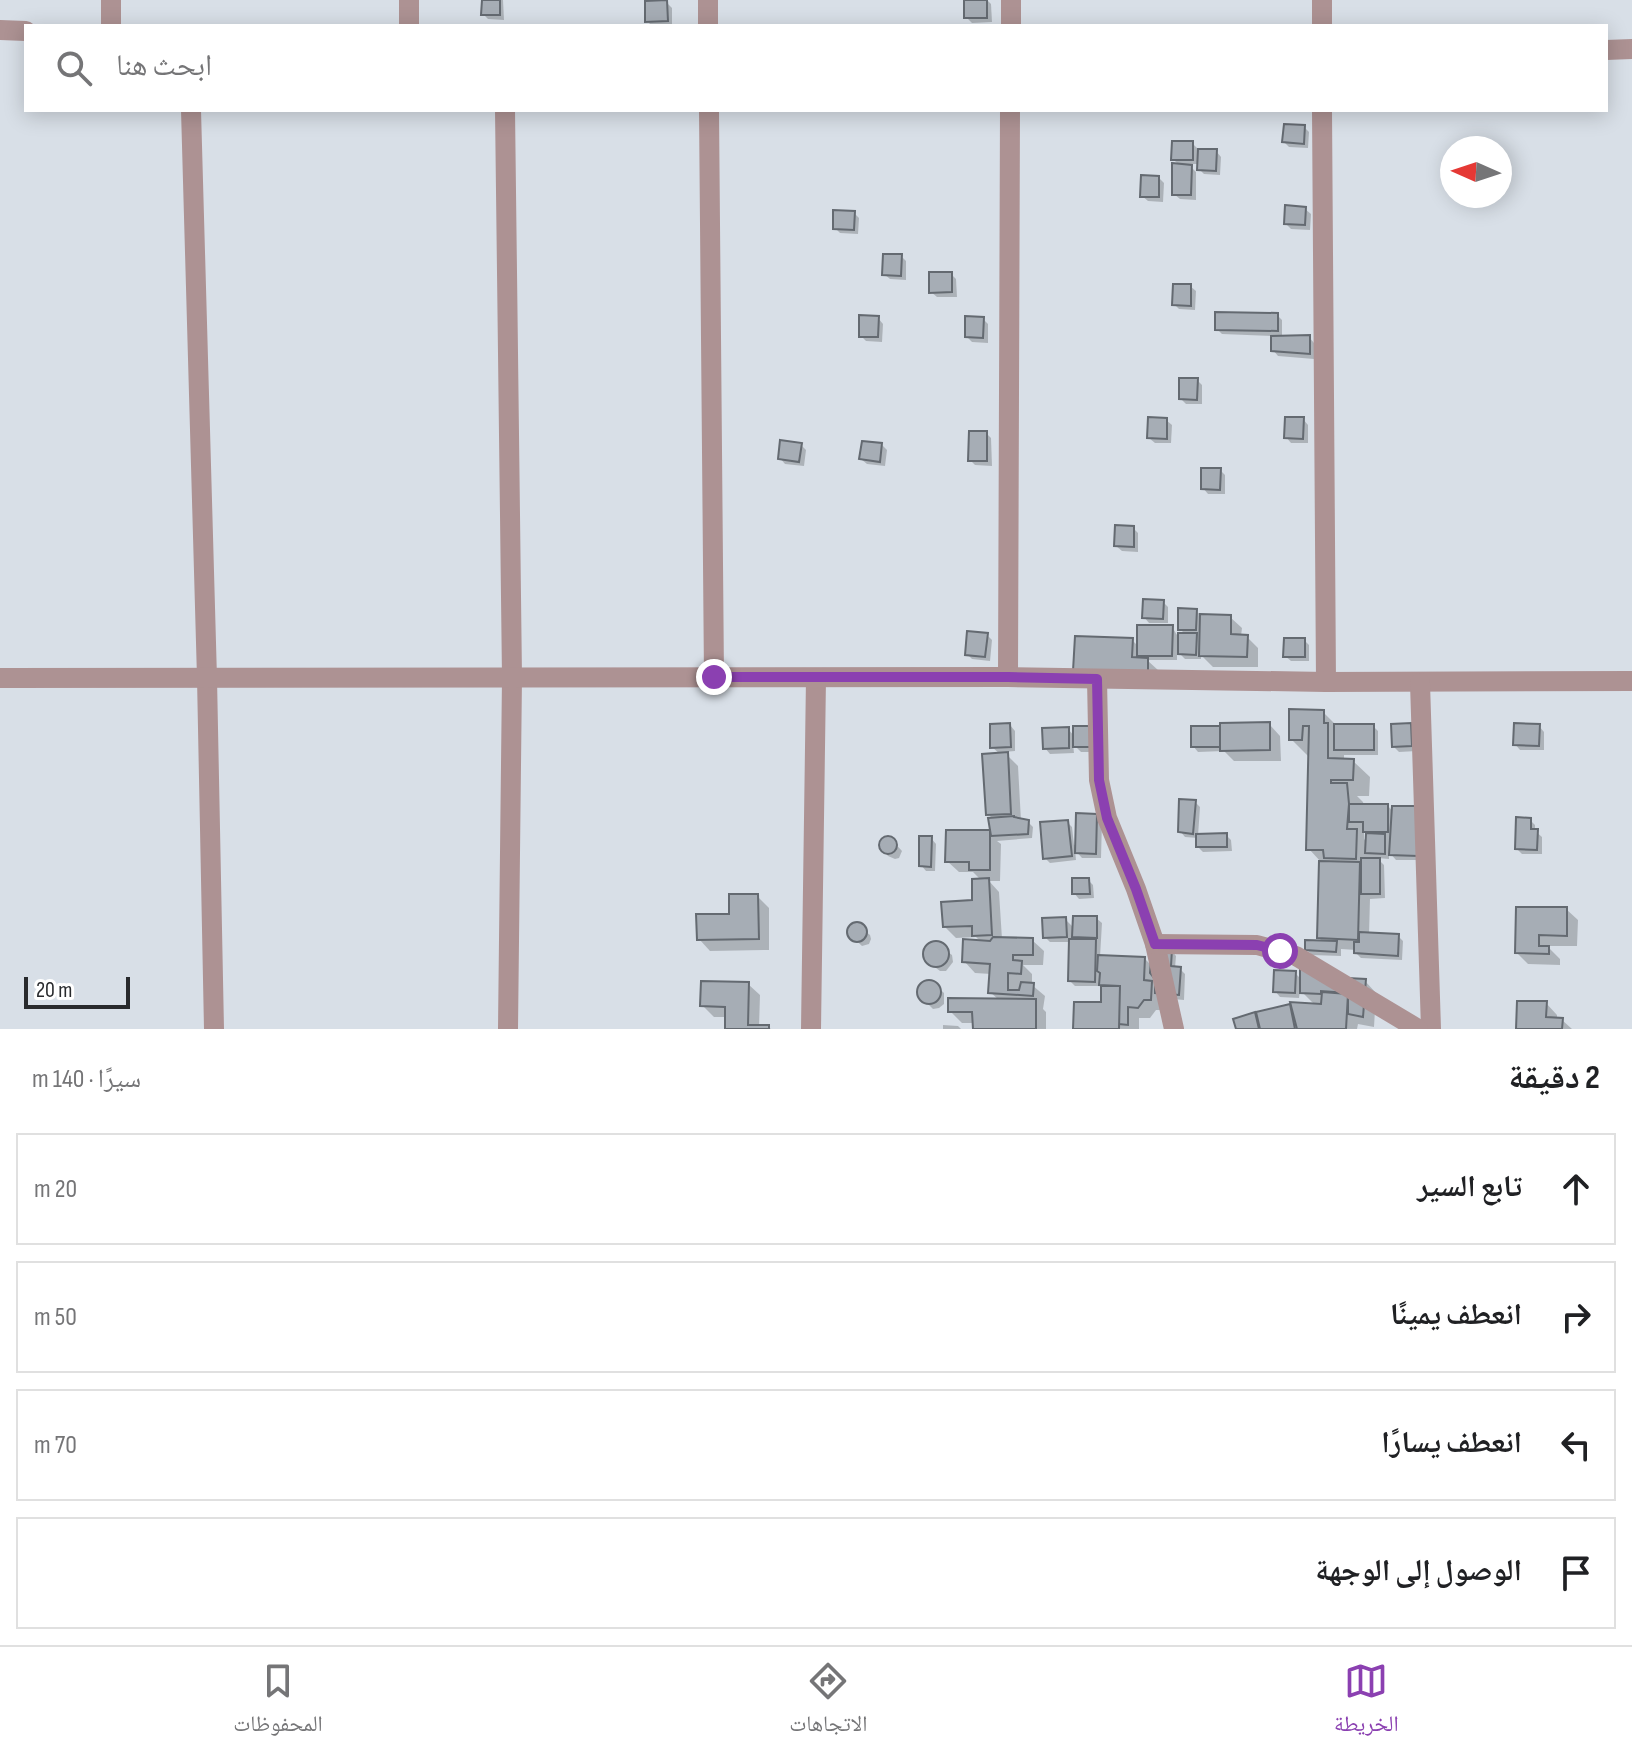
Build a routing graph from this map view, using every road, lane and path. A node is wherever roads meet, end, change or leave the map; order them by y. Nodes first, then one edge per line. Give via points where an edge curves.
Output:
1 (111, 0) edge
2 (409, 0) edge
3 (708, 0) edge
4 (1011, 0) edge
5 (1322, 0) edge
6 (111, 24) edge
7 (409, 24) edge
8 (708, 24) edge
9 (1011, 24) edge
10 (1322, 24) edge
11 (0, 30) edge
12 (24, 31) edge
13 (1632, 49) edge
14 (1608, 50) edge
15 (191, 112) edge
16 (505, 112) edge
17 (709, 112) edge
18 (1010, 112) edge
19 (1322, 112) edge
20 (512, 677) junction
21 (714, 677) junction
22 (1008, 677) junction
23 (0, 678) edge
24 (207, 678) junction
25 (816, 678) junction
26 (1097, 679) junction
27 (1632, 681) edge
28 (1326, 682) junction
29 (1420, 683) junction
30 (1155, 944) junction
31 (214, 1029) edge
32 (508, 1029) edge
33 (811, 1029) edge
34 (1174, 1029) edge
35 (1418, 1029) edge
36 (1431, 1029) edge

1 - 6 street
2 - 7 street
3 - 8 street
4 - 9 street
5 - 10 street
11 - 12 street
13 - 14 street
15 - 24 street
16 - 20 street
17 - 21 street
18 - 22 street
19 - 28 street
20 - 21 street
20 - 24 street
20 - 32 street
21 - 25 street
22 - 25 street
22 - 26 street
23 - 24 street
24 - 31 street
25 - 33 street
26 - 28 street
26 - 30 street via 1099,780 1107,818
27 - 29 street
28 - 29 street
29 - 36 street
30 - 34 street
30 - 35 street via 1257,945 1296,956

